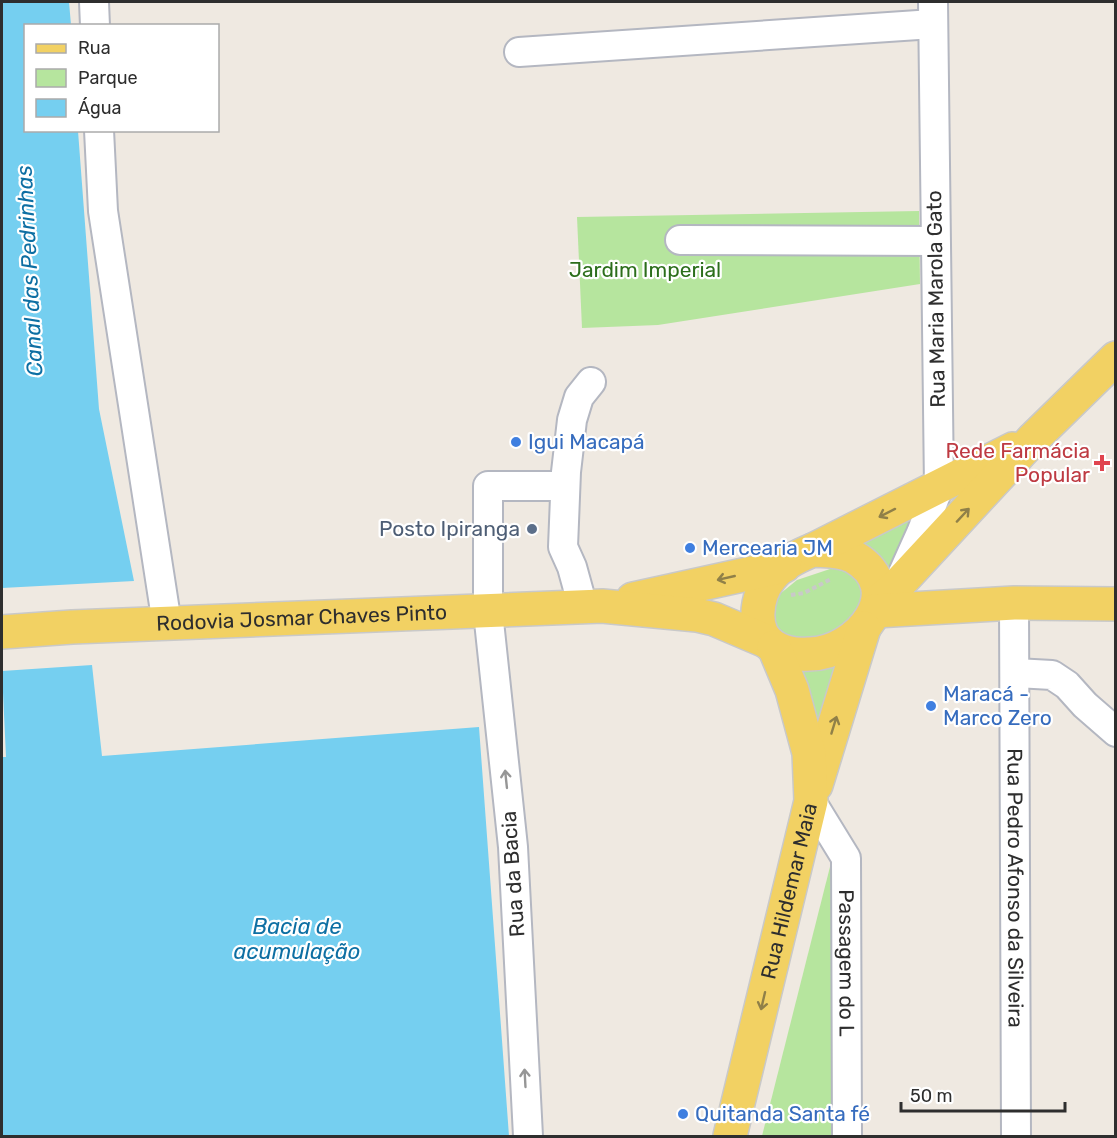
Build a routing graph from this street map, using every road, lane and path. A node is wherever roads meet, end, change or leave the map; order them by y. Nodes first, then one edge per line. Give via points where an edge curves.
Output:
1 (94, 2) edge
2 (933, 13) edge
3 (95, 24) edge
4 (519, 52) dead end
5 (99, 132) edge
6 (680, 240) dead end
7 (934, 241) junction
8 (1116, 358) edge
9 (591, 382) dead end
10 (1033, 439) junction
11 (565, 486) junction
12 (939, 487) junction
13 (813, 550) junction
14 (784, 566) junction
15 (1014, 603) junction
16 (1116, 604) edge
17 (592, 606) junction
18 (878, 607) junction
19 (488, 612) junction
20 (167, 624) junction
21 (2, 632) edge
22 (771, 644) junction
23 (1015, 674) junction
24 (1116, 732) edge
25 (811, 801) junction
26 (528, 1137) edge
27 (730, 1137) edge
28 (847, 1137) edge
29 (1017, 1137) edge

1 - 3 street
2 - 4 street
2 - 7 street, Rua Maria Marola Gato
5 - 20 street via 103,211
6 - 7 street
7 - 12 street, Rua Maria Marola Gato
8 - 10 main road
9 - 11 street via 579,397 572,420
10 - 12 main road
18 -> 10 main road
11 - 17 street via 563,547
11 - 19 street, Rua da Bacia via 488,486
12 -> 13 main road
12 - 18 street, Rua Maria Marola Gato via 921,533
13 - 14 main road
13 - 18 main road via 854,557 872,574 879,595
14 -> 17 main road, Rodovia Josmar Chaves Pinto
14 - 22 main road via 771,576 760,601 758,626
15 - 16 main road
15 - 18 main road
15 - 23 street, Rua Pedro Afonso da Silveira
17 - 19 main road, Rodovia Josmar Chaves Pinto
17 - 22 main road, Rodovia Josmar Chaves Pinto via 697,615
18 - 22 main road via 854,639 838,648 820,654 797,654
25 -> 18 main road
19 - 20 main road, Rodovia Josmar Chaves Pinto
26 -> 19 street, Rua da Bacia via 513,847
20 - 21 main road, Rodovia Josmar Chaves Pinto
22 - 25 main road, Rua Hildemar Maia via 792,690 809,753
23 - 24 street via 1052,675
23 - 29 street, Rua Pedro Afonso da Silveira
25 -> 27 main road, Rua Hildemar Maia
25 - 28 street, Passagem do L via 846,858

